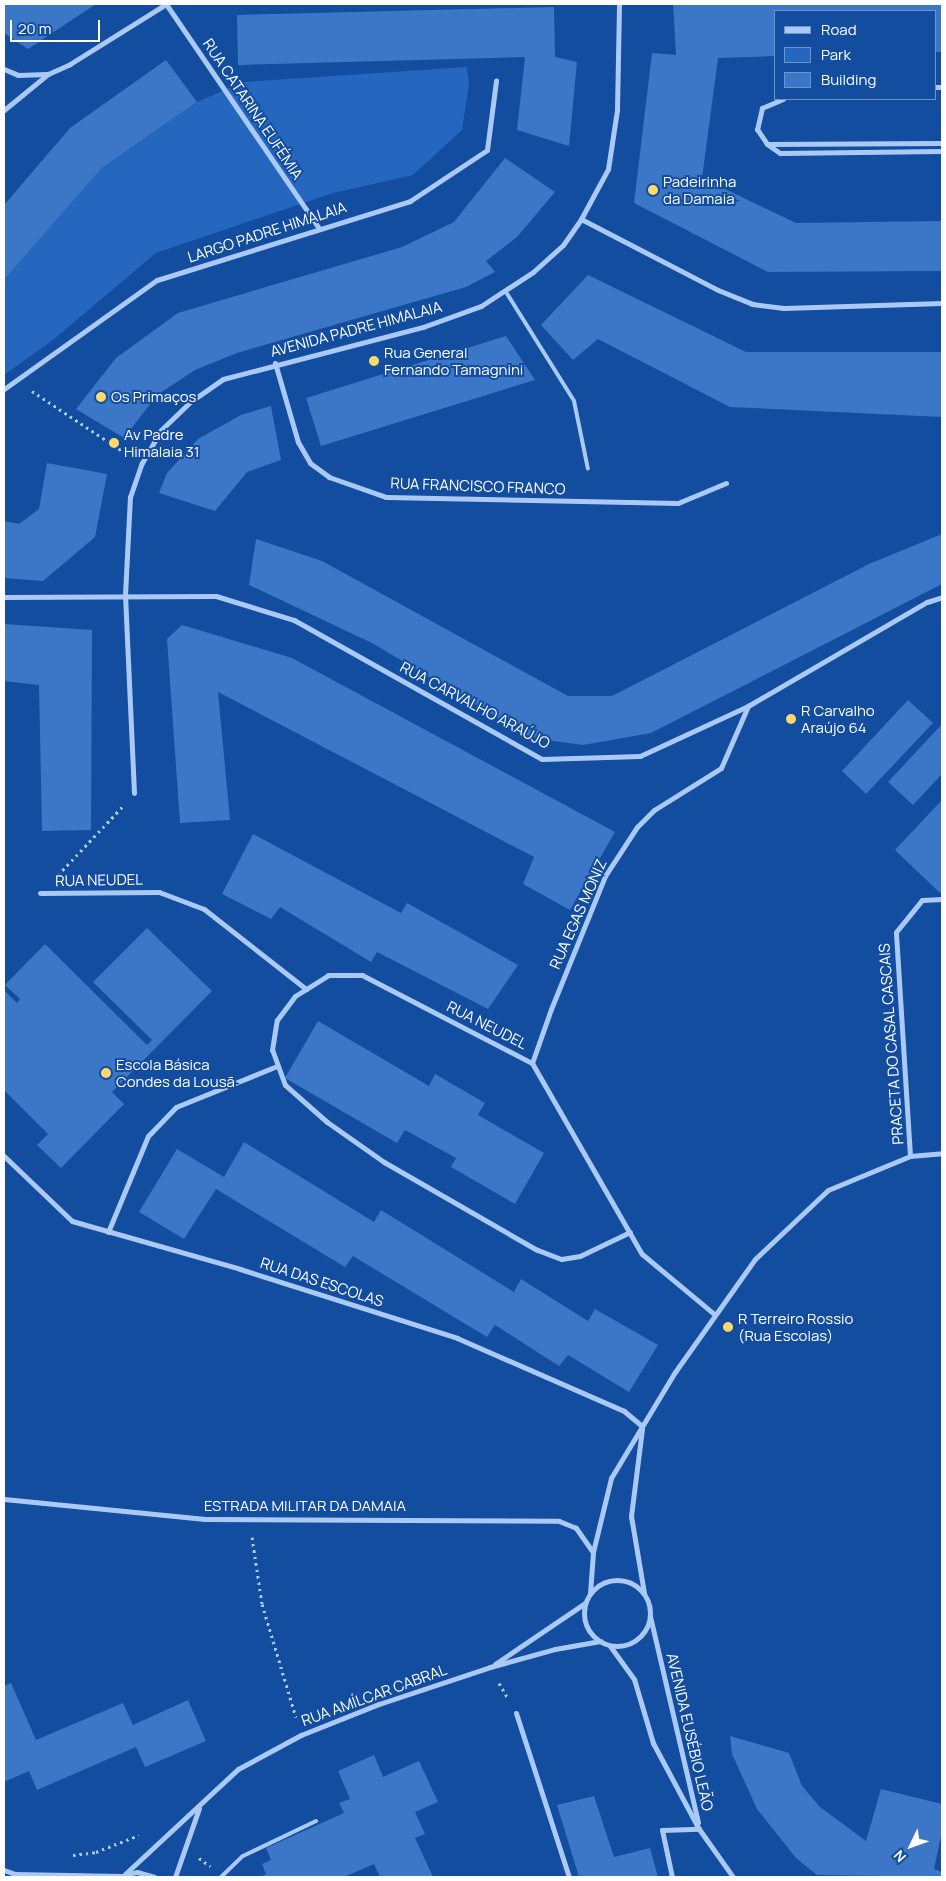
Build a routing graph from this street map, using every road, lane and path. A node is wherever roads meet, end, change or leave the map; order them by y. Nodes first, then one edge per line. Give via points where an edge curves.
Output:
1 (166, 4) edge
2 (619, 4) edge
3 (4, 69) edge
4 (48, 74) junction
5 (496, 82) dead end
6 (781, 100) edge
7 (4, 110) edge
8 (942, 143) edge
9 (767, 144) junction
10 (942, 151) edge
11 (581, 219) junction
12 (319, 228) junction
13 (506, 292) junction
14 (942, 303) edge
15 (274, 363) junction
16 (16, 381) junction
17 (4, 389) edge
18 (142, 464) junction
19 (588, 469) dead end
20 (726, 482) dead end
21 (125, 594) junction
22 (4, 597) edge
23 (942, 597) edge
24 (748, 706) junction
25 (134, 792) joint
26 (40, 893) joint
27 (942, 899) edge
28 (306, 989) junction
29 (532, 1063) junction
30 (277, 1066) junction
31 (942, 1153) edge
32 (4, 1156) edge
33 (910, 1156) junction
34 (108, 1232) junction
35 (630, 1232) junction
36 (714, 1314) junction
37 (642, 1426) junction
38 (4, 1499) edge
39 (249, 1517) junction
40 (593, 1552) junction
41 (590, 1593) junction
42 (644, 1595) junction
43 (585, 1603) junction
44 (650, 1616) junction
45 (600, 1641) junction
46 (610, 1646) junction
47 (490, 1667) junction
48 (516, 1713) joint
49 (301, 1735) junction
50 (199, 1807) junction
51 (316, 1820) dead end
52 (699, 1829) junction
53 (4, 1870) edge
54 (18, 1876) edge
55 (122, 1876) edge
56 (154, 1877) edge
57 (175, 1877) edge
58 (221, 1877) edge
59 (569, 1877) edge
60 (672, 1877) edge
61 (733, 1877) edge

1 - 4 street via 70,64
1 - 12 street, RUA CATARINA EUFÉMIA
2 - 11 street, AVENIDA PADRE HIMALAIA via 617,110 608,169
3 - 4 street via 18,75
4 - 7 street
5 - 12 street, LARGO PADRE HIMALAIA via 487,150 410,200
6 - 9 street via 762,108 757,129
8 - 9 street
9 - 10 street via 780,153
11 - 13 street, AVENIDA PADRE HIMALAIA via 563,245
11 - 14 street via 718,290 752,304 784,308
12 - 16 street, LARGO PADRE HIMALAIA via 157,280
13 - 15 street, AVENIDA PADRE HIMALAIA via 481,306 423,327
13 - 19 lane via 574,401
15 - 18 street, AVENIDA PADRE HIMALAIA via 223,379 190,402 161,430
15 - 20 street, RUA FRANCISCO FRANCO via 298,442 310,463 329,477 386,497 678,503
16 - 17 street, LARGO PADRE HIMALAIA
16 - 18 path
18 - 21 street, AVENIDA PADRE HIMALAIA via 130,496
21 - 22 street, RUA CARVALHO ARAÚJO
21 - 24 street, RUA CARVALHO ARAÚJO via 216,596 294,620 542,759 640,756
21 - 25 street, AVENIDA PADRE HIMALAIA
23 - 24 street, RUA CARVALHO ARAÚJO via 927,602
24 - 29 street, RUA EGAS MONIZ via 721,768 654,810 637,827 605,876
25 - 26 path
26 - 28 street, RUA NEUDEL via 159,892 204,909
27 - 33 street, PRACETA DO CASAL CASCAIS via 922,900 896,932
28 - 29 street, RUA NEUDEL via 328,975 362,975
28 - 30 street, RUA NEUDEL via 295,996 277,1020 272,1050
29 - 35 street, RUA NEUDEL
30 - 34 street via 176,1107 148,1136
30 - 35 street, RUA NEUDEL via 284,1085 327,1122 384,1162 537,1250 561,1259 580,1256
31 - 33 street
32 - 34 street, RUA DAS ESCOLAS via 72,1222
33 - 36 street via 828,1190 754,1259
34 - 37 street, RUA DAS ESCOLAS via 240,1268 457,1338 624,1411
35 - 36 street, RUA NEUDEL via 642,1254
36 - 37 street
37 - 40 street via 611,1478
37 - 42 street via 631,1516
38 - 39 street, ESTRADA MILITAR DA DAMAIA via 205,1519
39 - 40 street, ESTRADA MILITAR DA DAMAIA via 559,1522 576,1528
39 - 49 path via 262,1604
40 - 41 street
41 - 42 street via 598,1585 618,1580 637,1587
41 - 43 street
42 - 44 street
43 - 45 street via 586,1625
43 - 47 street, RUA AMÍLCAR CABRAL
44 - 46 street via 641,1636 632,1643
44 - 52 street, AVENIDA EUSÉBIO LEÃO
45 - 46 street
45 - 47 street, RUA AMÍLCAR CABRAL via 555,1649
46 - 52 street, AVENIDA EUSÉBIO LEÃO via 634,1679 653,1743
47 - 48 path
47 - 49 street, RUA AMÍLCAR CABRAL via 379,1704
48 - 59 street
49 - 50 street, RUA AMÍLCAR CABRAL via 238,1770
50 - 55 street, RUA AMÍLCAR CABRAL
50 - 57 street, RUA AMÍLCAR CABRAL
51 - 58 lane via 243,1856
52 - 60 street via 662,1830
52 - 61 street
53 - 54 street
54 - 55 street
55 - 56 street via 137,1872

